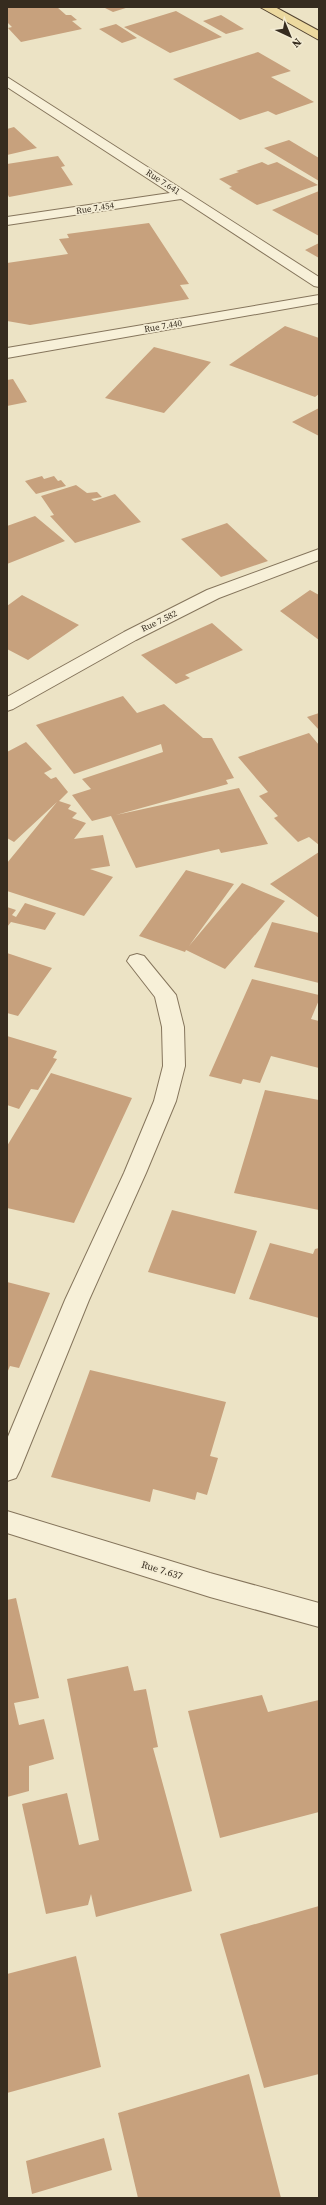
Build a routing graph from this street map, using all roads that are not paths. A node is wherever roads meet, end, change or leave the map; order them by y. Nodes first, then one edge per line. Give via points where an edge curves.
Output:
1 (266, 7) edge
2 (319, 36) edge
3 (7, 81) edge
4 (183, 195) junction
5 (7, 221) edge
6 (319, 283) edge
7 (319, 299) edge
8 (7, 353) edge
9 (319, 554) edge
10 (7, 705) edge
11 (137, 961) dead end
12 (7, 1470) edge
13 (7, 1522) edge
14 (319, 1615) edge

1 - 2 main road
3 - 4 street, Rue 7.641
4 - 5 street, Rue 7.454
4 - 6 street, Rue 7.641
7 - 8 street, Rue 7.440
9 - 10 street, Rue 7.582 via 213,594 130,636
11 - 12 street via 166,995 173,1027 174,1066 164,1101 135,1173 77,1300
13 - 14 street, Rue 7.637 via 210,1585

